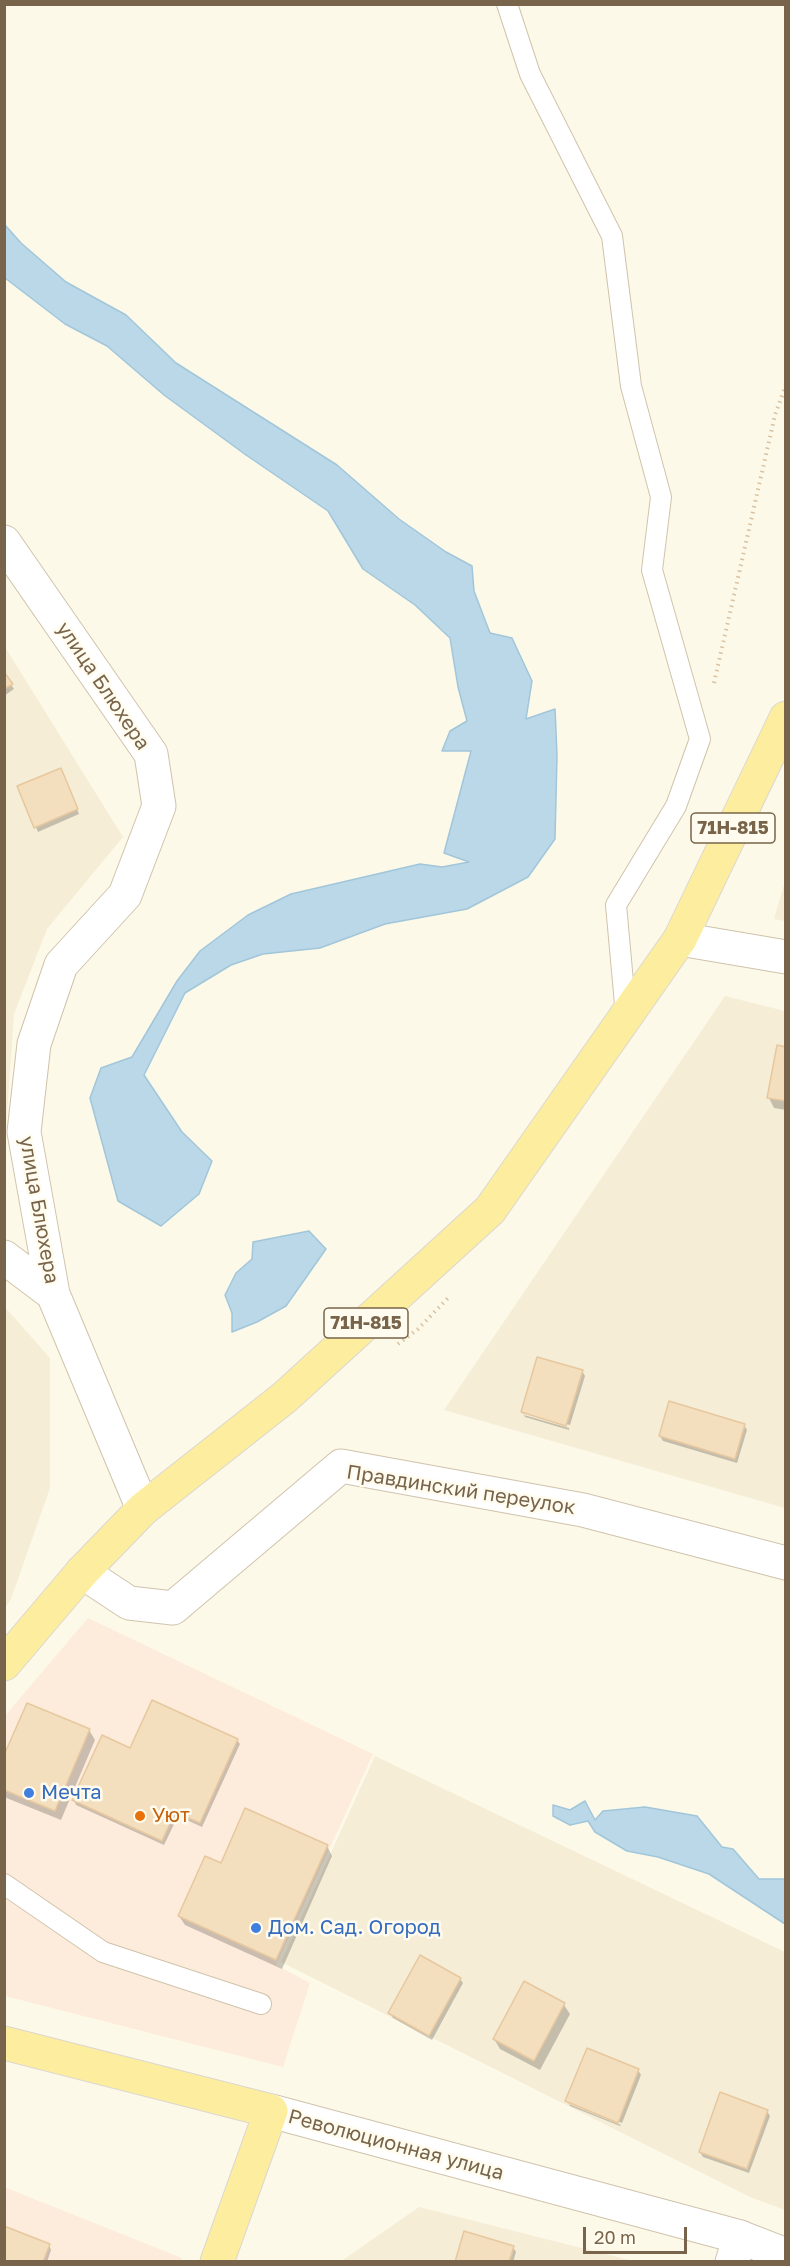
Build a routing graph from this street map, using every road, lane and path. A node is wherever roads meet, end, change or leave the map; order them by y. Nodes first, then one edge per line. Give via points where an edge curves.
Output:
1 (507, 4) edge
2 (786, 385) edge
3 (4, 542) edge
4 (714, 684) dead end
5 (786, 718) edge
6 (680, 939) junction
7 (786, 957) edge
8 (626, 1015) junction
9 (4, 1257) edge
10 (53, 1294) junction
11 (143, 1509) junction
12 (786, 1563) edge
13 (82, 1572) junction
14 (4, 1664) edge
15 (4, 1884) edge
16 (261, 2004) dead end
17 (4, 2043) edge
18 (271, 2111) junction
19 (736, 2249) edge
20 (786, 2255) edge
21 (217, 2262) edge

1 - 8 lane via 530,74 612,236 631,386 661,497 652,570 700,739 676,806 616,905
2 - 4 path via 775,416
3 - 10 street, улица Блюхера via 151,754 159,806 125,895 61,965 34,1044 24,1132
5 - 6 main road, 71Н-815
6 - 7 street
6 - 8 main road, 71Н-815
8 - 11 main road, 71Н-815 via 490,1210 285,1397
9 - 10 street
10 - 11 street, улица Блюхера
11 - 13 main road, 71Н-815
12 - 13 street, Правдинский переулок via 583,1510 341,1466 173,1608 129,1603
13 - 14 main road, 71Н-815
15 - 16 lane via 103,1952
17 - 18 main road, Революционная улица
18 - 19 street, Революционная улица
18 - 21 main road
19 - 20 street, Революционная улица

